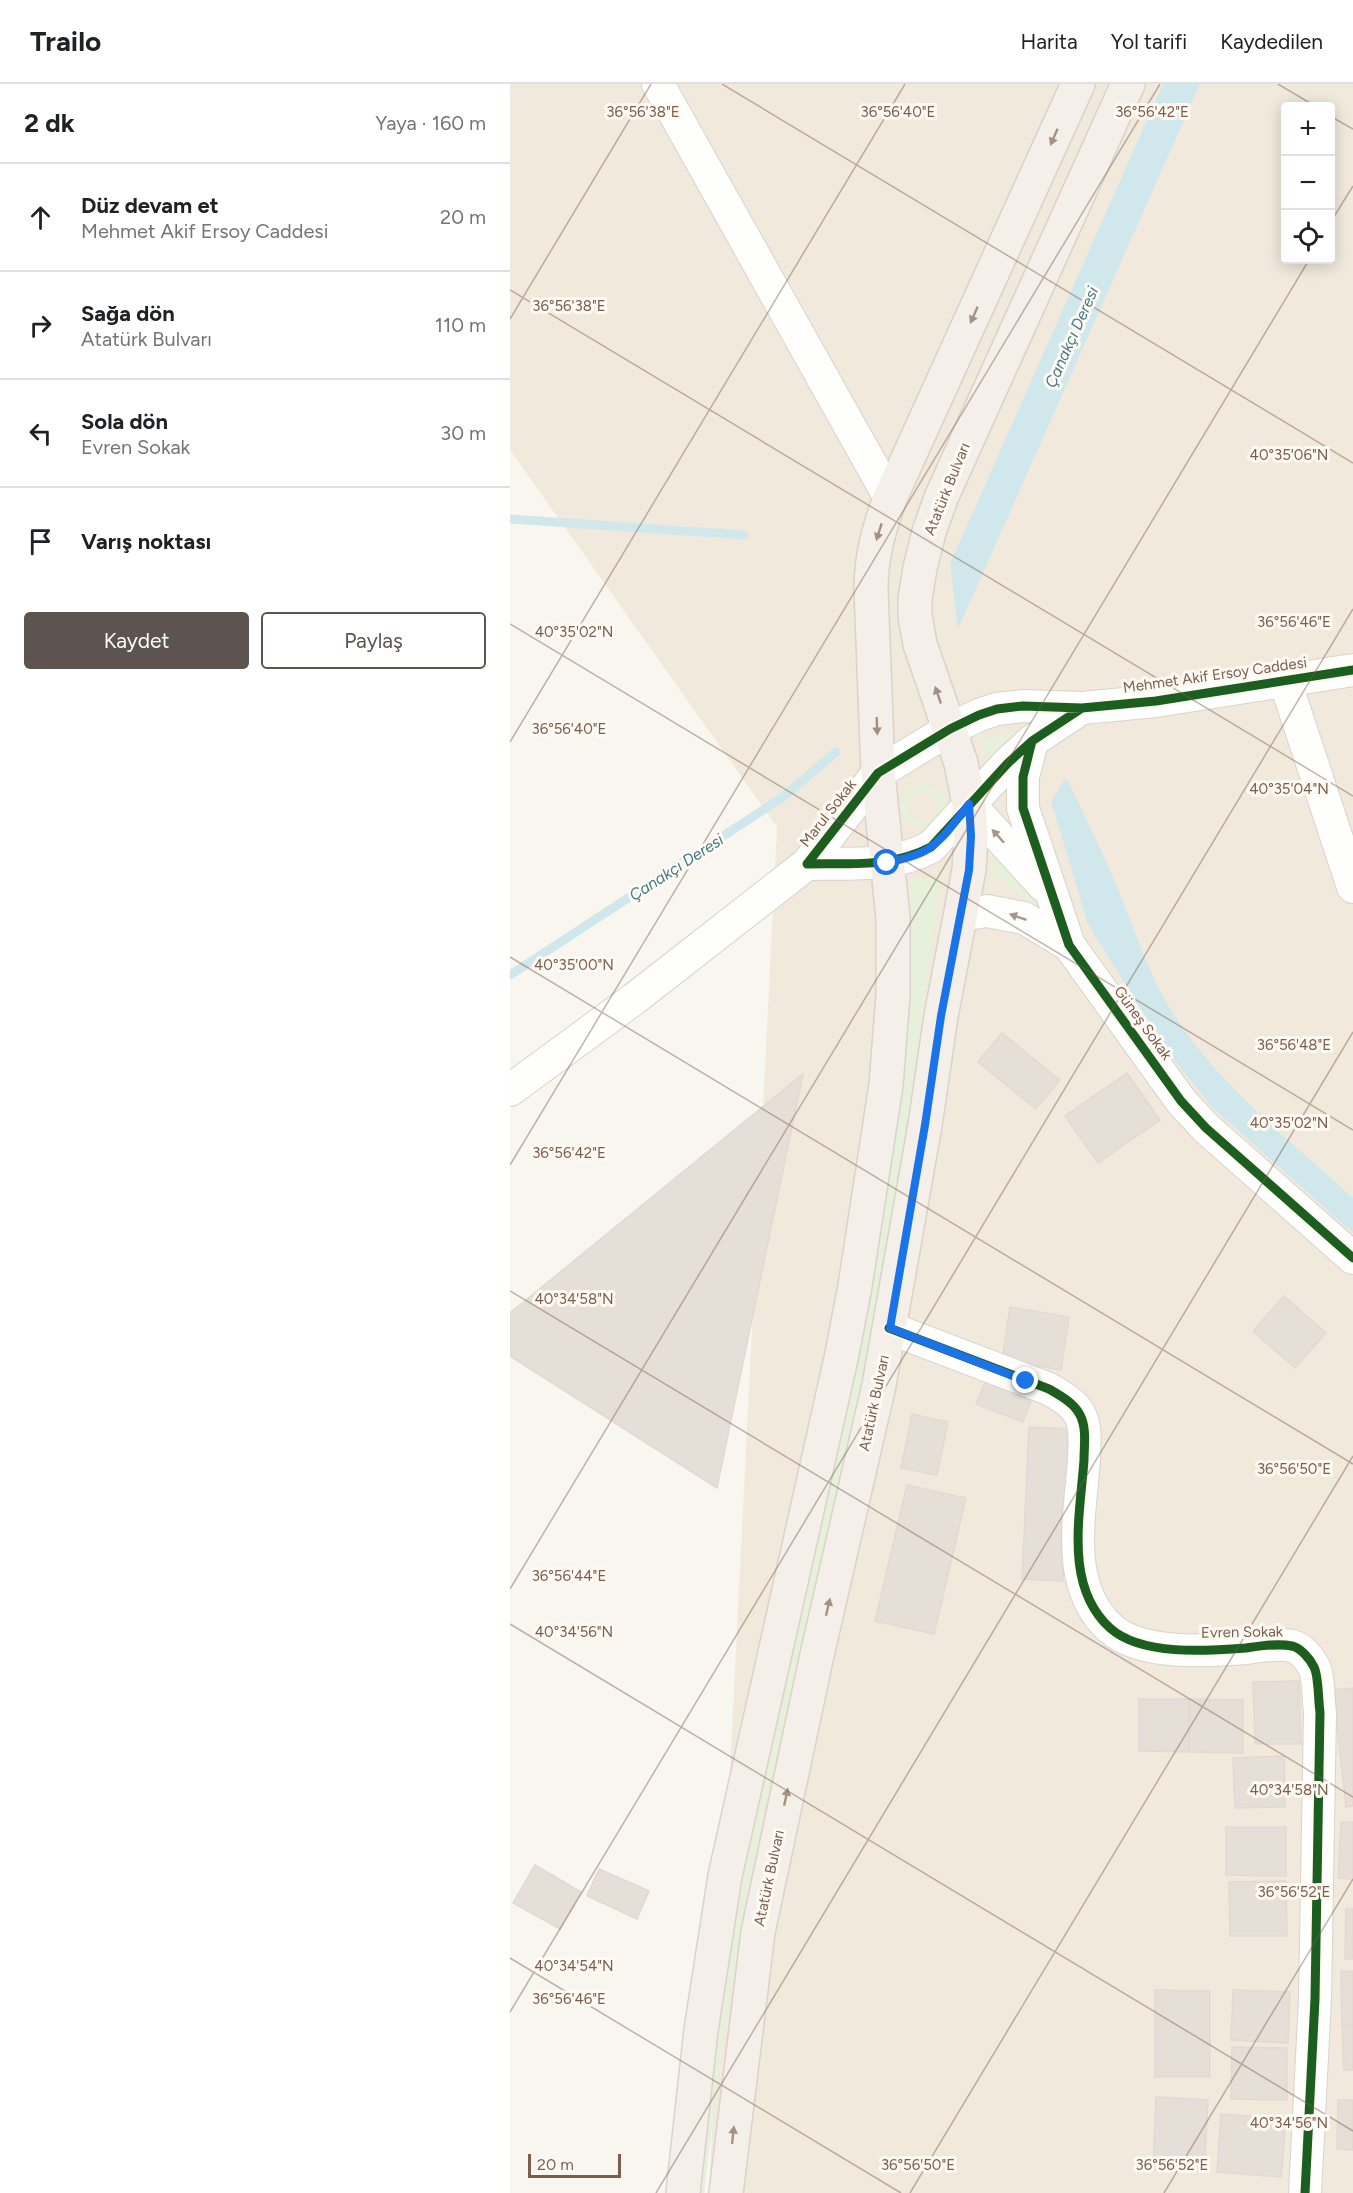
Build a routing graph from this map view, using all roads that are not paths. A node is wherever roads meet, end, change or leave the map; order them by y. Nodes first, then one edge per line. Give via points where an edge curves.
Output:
1 (658, 84) edge
2 (1078, 84) edge
3 (1128, 84) edge
4 (890, 498) junction
5 (1353, 670) edge
6 (1285, 681) junction
7 (1082, 708) junction
8 (950, 729) junction
9 (1032, 741) junction
10 (878, 773) junction
11 (969, 804) junction
12 (887, 863) junction
13 (807, 864) junction
14 (1353, 887) edge
15 (1052, 895) junction
16 (960, 915) junction
17 (1069, 945) junction
18 (510, 1090) edge
19 (1353, 1258) edge
20 (890, 1328) junction
21 (683, 2193) edge
22 (726, 2193) edge
23 (1305, 2193) edge

1 - 4 street
2 -> 4 main road
8 -> 3 main road, Atatürk Bulvarı via 920,644 915,615 929,532
4 -> 10 main road via 876,537 871,570
5 - 6 street, Mehmet Akif Ersoy Caddesi
6 - 7 street, Mehmet Akif Ersoy Caddesi
6 - 14 street
7 - 8 street, Mehmet Akif Ersoy Caddesi via 997,709
7 - 9 street, Mehmet Akif Ersoy Caddesi
8 - 10 street, Mehmet Akif Ersoy Caddesi
8 - 11 main road, Atatürk Bulvarı
9 - 11 street, Mehmet Akif Ersoy Caddesi
9 - 15 street, Güneş Sokak via 1023,777 1023,808
10 - 12 main road
10 - 13 street, Marul Sokak
11 - 12 street, Mehmet Akif Ersoy Caddesi via 931,847
15 -> 11 street, Güneş Sokak
11 - 16 main road, Atatürk Bulvarı via 969,870
12 - 13 street, Marul Sokak
12 - 21 main road via 893,918 893,995 882,1118 842,1354 725,1876
13 - 18 street, Marul Sokak
15 - 17 street, Güneş Sokak
17 -> 16 street, Güneş Sokak via 1024,918 987,911
16 - 20 main road, Atatürk Bulvarı
17 - 19 street, Güneş Sokak via 1199,1121
22 -> 20 main road, Atatürk Bulvarı via 758,1932
20 - 23 street, Evren Sokak via 1049,1389 1069,1401 1081,1416 1085,1437 1078,1556 1084,1589 1097,1614 1112,1629 1132,1642 1152,1648 1293,1646 1305,1653 1315,1668 1320,1712 1316,1952

